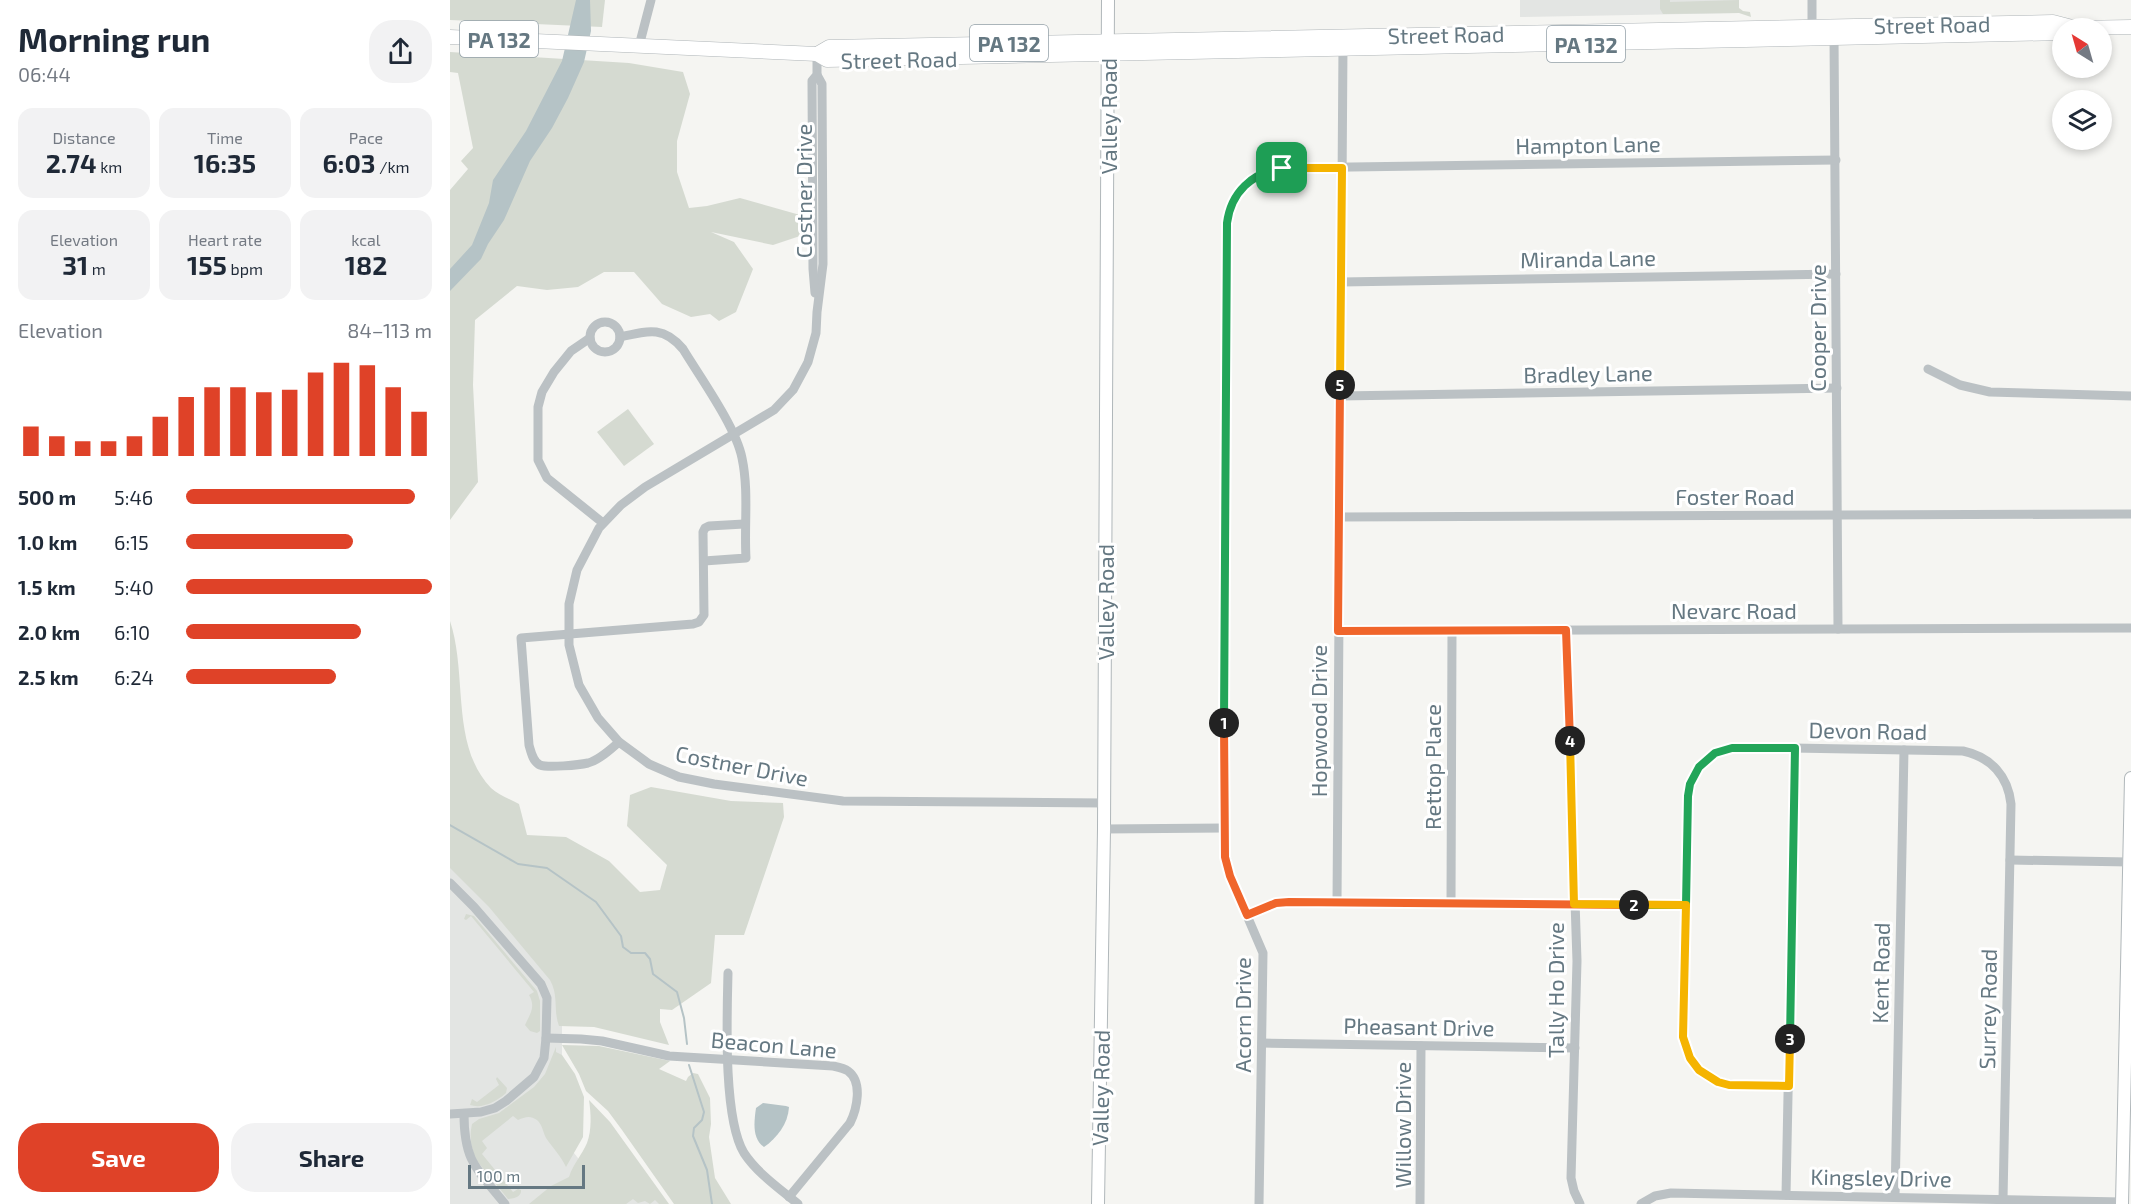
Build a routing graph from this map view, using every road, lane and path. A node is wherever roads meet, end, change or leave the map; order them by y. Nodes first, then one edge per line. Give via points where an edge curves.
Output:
1 (651, 0) edge
2 (1108, 0) edge
3 (1812, 0) edge
4 (2052, 22) edge
5 (2112, 27) edge
6 (2131, 27) edge
7 (1812, 33) junction
8 (1834, 33) junction
9 (2052, 33) edge
10 (450, 37) edge
11 (1343, 43) junction
12 (639, 46) junction
13 (1109, 47) junction
14 (817, 54) junction
15 (1836, 160) junction
16 (1342, 168) junction
17 (1836, 274) junction
18 (1341, 282) junction
19 (620, 337) junction
20 (590, 338) junction
21 (1928, 369) dead end
22 (1837, 388) junction
23 (1340, 396) junction
24 (2131, 396) edge
25 (734, 436) junction
26 (2131, 514) edge
27 (1838, 515) junction
28 (1339, 517) junction
29 (603, 523) junction
30 (744, 524) junction
31 (704, 561) junction
32 (2131, 628) edge
33 (1838, 629) junction
34 (1566, 630) junction
35 (1338, 631) junction
36 (1452, 631) junction
37 (568, 636) junction
38 (619, 742) junction
39 (1795, 748) junction
40 (1904, 750) junction
41 (2131, 778) edge
42 (1104, 803) junction
43 (2010, 820) joint
44 (1224, 828) junction
45 (1104, 829) junction
46 (2010, 860) junction
47 (2129, 862) junction
48 (450, 882) edge
49 (1337, 903) junction
50 (1451, 904) junction
51 (1574, 904) junction
52 (1686, 905) junction
53 (1247, 915) junction
54 (728, 974) dead end
55 (2129, 992) edge
56 (546, 1038) junction
57 (1262, 1043) junction
58 (1421, 1046) junction
59 (1575, 1048) junction
60 (727, 1059) junction
61 (1789, 1086) junction
62 (450, 1114) edge
63 (464, 1114) junction
64 (1786, 1195) junction
65 (789, 1197) junction
66 (1895, 1197) junction
67 (2003, 1199) junction
68 (2122, 1203) edge
69 (506, 1204) edge
70 (798, 1204) edge
71 (1098, 1204) edge
72 (1259, 1204) edge
73 (1420, 1204) edge
74 (1580, 1204) edge
75 (1641, 1204) edge

1 - 12 street
2 - 13 street, Valley Road
3 - 7 street
4 - 8 main road, Street Road / PA 132
5 - 6 main road, Street Road / PA 132
7 - 8 main road, Street Road / PA 132
7 - 11 main road, Street Road / PA 132
8 - 9 main road, Street Road / PA 132
8 - 15 street, Cooper Drive
10 - 12 main road, Street Road / PA 132
11 - 13 main road, Street Road / PA 132
11 - 16 street, Hopwood Drive
12 - 14 main road, Street Road / PA 132
13 - 14 main road, Street Road / PA 132 via 829,46
13 - 42 street, Valley Road
14 - 25 street, Costner Drive via 817,75 822,84 823,264 816,333 808,362 793,390 774,410
15 - 16 street, Hampton Lane
15 - 17 street, Cooper Drive
16 - 18 street, Hopwood Drive
16 - 44 street, Acorn Drive via 1282,168 1266,172 1240,189 1228,215
17 - 18 street, Miranda Lane
17 - 22 street, Cooper Drive
18 - 23 street, Hopwood Drive
19 - 20 street via 615,349 602,352 591,345
19 - 20 street via 614,325 601,322 591,331
19 - 25 street via 658,331 676,341
20 - 29 street via 571,351 542,392 538,407 538,460 547,478
21 - 24 street via 1960,385 1990,392
22 - 23 street, Bradley Lane
22 - 27 street, Cooper Drive
23 - 28 street, Hopwood Drive
25 - 29 street, Costner Drive via 645,487
25 - 30 street via 742,457
26 - 27 street, Foster Road
27 - 28 street, Foster Road
27 - 33 street, Cooper Drive
28 - 35 street, Hopwood Drive
29 - 37 street, Costner Drive via 574,579
30 - 31 street via 705,528
30 - 31 street via 746,558
31 - 37 street via 704,615 699,622
32 - 33 street, Nevarc Road
33 - 34 street, Nevarc Road
34 - 36 street, Nevarc Road
34 - 51 street, Tally Ho Drive
35 - 36 street, Nevarc Road
35 - 49 street, Hopwood Drive
36 - 50 street, Rettop Place
37 - 38 street, Costner Drive via 584,695 597,718
37 - 38 street via 521,638 532,756 540,765 588,763
38 - 42 street, Costner Drive via 649,764 679,777 795,796 843,801
39 - 40 street, Devon Road
39 - 52 street, Devon Road via 1732,748 1715,753 1699,767 1688,796
39 - 61 street
40 - 43 street, Devon Road via 1963,751 1984,758 1998,770 2008,787
40 - 66 street, Kent Road
41 - 47 street
42 - 45 street, Valley Road
43 - 46 street, Surrey Road
44 - 45 street
44 - 53 street, Acorn Drive via 1226,865
45 - 71 street, Valley Road
46 - 47 street
46 - 67 street, Surrey Road
47 - 55 street
48 - 56 street via 541,984 546,998
49 - 50 street
49 - 53 street via 1276,903
50 - 51 street
51 - 52 street
51 - 59 street, Tally Ho Drive
52 - 61 street, Devon Road via 1683,1037 1690,1058 1699,1070 1718,1082
53 - 57 street, Acorn Drive via 1263,953
54 - 60 street
55 - 68 street
56 - 60 street, Beacon Lane via 581,1038 669,1056
56 - 63 street via 542,1065 534,1078 495,1108
57 - 58 street, Pheasant Drive
57 - 72 street, Acorn Drive
58 - 59 street, Pheasant Drive
58 - 73 street, Willow Drive
59 - 74 street, Tally Ho Drive via 1571,1178
60 - 65 street via 738,1140 752,1163
60 - 65 street, Beacon Lane via 833,1066 849,1072 853,1078 857,1091 850,1123
61 - 64 street
62 - 63 street
63 - 69 street via 469,1157
64 - 66 street, Kingsley Drive
64 - 75 street, Kingsley Drive via 1671,1193
65 - 70 street
66 - 67 street, Kingsley Drive
67 - 68 street, Kingsley Drive

